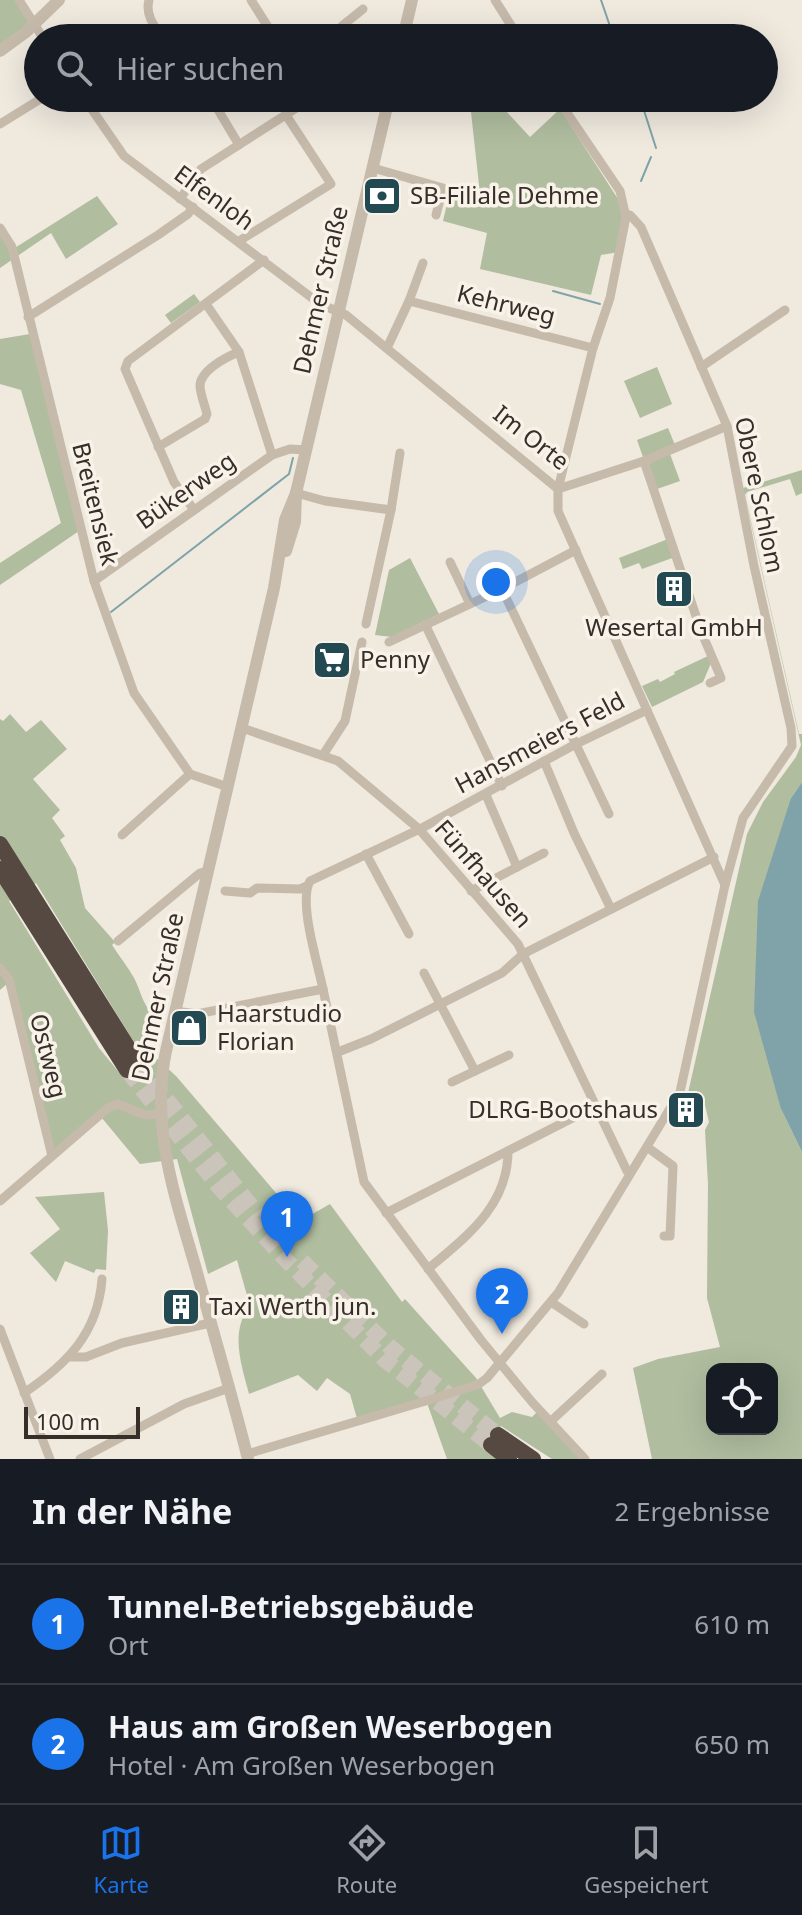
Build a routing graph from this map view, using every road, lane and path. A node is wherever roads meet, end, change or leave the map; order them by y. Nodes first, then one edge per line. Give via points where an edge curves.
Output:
1 (19, 0) edge
2 (59, 0) edge
3 (149, 0) edge
4 (251, 0) edge
5 (412, 0) edge
6 (497, 1) edge
7 (363, 9) dead end
8 (33, 24) edge
9 (35, 24) edge
10 (153, 24) edge
11 (266, 24) edge
12 (344, 24) edge
13 (406, 24) edge
14 (511, 24) edge
15 (24, 33) edge
16 (0, 51) edge
17 (24, 109) edge
18 (94, 112) edge
19 (219, 112) edge
20 (291, 112) edge
21 (386, 112) edge
22 (566, 112) edge
23 (286, 115) junction
24 (0, 124) edge
25 (239, 145) junction
26 (373, 168) junction
27 (180, 199) junction
28 (193, 207) junction
29 (436, 215) dead end
30 (626, 217) junction
31 (0, 228) edge
32 (239, 241) junction
33 (264, 260) junction
34 (423, 263) dead end
35 (409, 301) junction
36 (206, 304) junction
37 (785, 310) dead end
38 (338, 312) junction
39 (28, 317) junction
40 (387, 348) junction
41 (593, 348) junction
42 (239, 352) junction
43 (701, 367) junction
44 (727, 426) junction
45 (158, 447) junction
46 (306, 450) junction
47 (400, 453) dead end
48 (272, 455) junction
49 (644, 461) junction
50 (558, 489) junction
51 (296, 493) junction
52 (194, 510) junction
53 (391, 510) junction
54 (576, 550) junction
55 (450, 562) dead end
56 (94, 581) junction
57 (502, 589) junction
58 (470, 604) junction
59 (366, 624) dead end
60 (425, 624) junction
61 (362, 642) dead end
62 (389, 642) dead end
63 (710, 683) dead end
64 (647, 710) junction
65 (242, 728) junction
66 (574, 745) junction
67 (323, 755) junction
68 (544, 761) junction
69 (190, 774) junction
70 (502, 786) junction
71 (228, 787) junction
72 (486, 795) junction
73 (609, 814) dead end
74 (419, 829) junction
75 (122, 835) dead end
76 (0, 844) edge
77 (544, 853) dead end
78 (366, 854) junction
79 (714, 857) junction
80 (517, 867) junction
81 (0, 869) edge
82 (208, 871) junction
83 (725, 885) junction
84 (307, 886) junction
85 (225, 891) dead end
86 (471, 891) junction
87 (611, 909) junction
88 (409, 934) dead end
89 (118, 941) dead end
90 (523, 954) junction
91 (0, 968) edge
92 (424, 973) dead end
93 (323, 989) junction
94 (441, 1004) junction
95 (175, 1011) junction
96 (338, 1052) junction
97 (509, 1055) dead end
98 (475, 1071) junction
99 (452, 1082) dead end
100 (596, 1106) junction
101 (160, 1114) junction
102 (647, 1147) junction
103 (508, 1151) junction
104 (52, 1156) junction
105 (630, 1172) junction
106 (0, 1201) edge
107 (386, 1213) junction
108 (664, 1236) dead end
109 (428, 1269) junction
110 (102, 1279) dead end
111 (551, 1302) junction
112 (210, 1323) junction
113 (584, 1324) dead end
114 (0, 1329) edge
115 (70, 1357) junction
116 (501, 1364) junction
117 (602, 1374) dead end
118 (229, 1388) junction
119 (24, 1393) junction
120 (550, 1422) junction
121 (248, 1456) edge
122 (50, 1459) edge
123 (80, 1459) edge
124 (509, 1459) edge
125 (533, 1459) edge
126 (585, 1459) edge

1 - 8 street
2 - 9 street
3 - 10 street
4 - 11 street
5 - 13 street
6 - 14 street
7 - 12 street
15 - 16 street
17 - 24 street
18 - 27 street, Elfenloh via 124,156
19 - 25 street
20 - 23 street
21 - 26 street, Dehmer Straße
22 - 30 street via 620,191
23 - 25 street
23 - 32 street via 331,184
25 - 27 street via 201,169
26 - 29 street via 443,188
26 - 38 street, Dehmer Straße
27 - 28 street, Elfenloh
28 - 32 street, Elfenloh
28 - 39 street
30 - 41 street via 610,298
30 - 43 street, Obere Schlom via 641,227
31 - 39 street, Breitensiek via 12,247
32 - 33 street, Elfenloh
33 - 36 street
33 - 38 street, Elfenloh
34 - 35 street
35 - 40 street
35 - 41 street, Kehrweg
36 - 42 street
36 - 45 street via 128,361 125,369
37 - 43 street
38 - 40 street, Im Orte
38 - 46 street, Dehmer Straße
39 - 56 street, Breitensiek
40 - 50 street, Im Orte
41 - 50 street
42 - 45 street via 203,377 205,419
42 - 48 street
43 - 44 street, Obere Schlom
44 - 49 street, Im Orte
44 - 83 street, Obere Schlom via 792,746 743,818
45 - 52 street
46 - 48 street, Bükerweg
46 - 51 street, Dehmer Straße
47 - 53 street
48 - 52 street, Bükerweg
49 - 50 street, Im Orte
49 - 63 street via 721,678
50 - 54 street via 558,511
51 - 53 street
51 - 65 street, Dehmer Straße via 285,520
52 - 56 street, Bükerweg
53 - 59 street
54 - 57 street
54 - 64 street
55 - 58 street
56 - 69 street, Breitensiek via 134,693
57 - 58 street
57 - 66 street
58 - 60 street
60 - 62 street
60 - 70 street
61 - 67 street via 345,721
64 - 66 street, Hansmeiers Feld
64 - 79 street
65 - 67 street, Fünfhausen
65 - 71 street, Dehmer Straße
66 - 68 street, Hansmeiers Feld
66 - 73 street
67 - 74 street, Fünfhausen via 338,761
68 - 70 street, Hansmeiers Feld
68 - 87 street
69 - 71 street
69 - 75 street
70 - 72 street, Hansmeiers Feld
71 - 82 street, Dehmer Straße
72 - 74 street, Hansmeiers Feld
72 - 80 street
74 - 78 street, Hansmeiers Feld
74 - 86 street, Fünfhausen
76 - 81 highway via 132,1066
77 - 80 street
78 - 84 street, Hansmeiers Feld
78 - 88 street
79 - 83 street
79 - 87 street
80 - 86 street
82 - 89 street
82 - 95 street, Dehmer Straße
83 - 102 street, Obere Schlom via 680,1092
84 - 85 street
84 - 93 street
86 - 90 street, Fünfhausen
87 - 90 street
90 - 94 street via 502,973
90 - 100 street, Fünfhausen
91 - 104 street, Ostweg via 9,979
92 - 94 street
93 - 95 street via 197,1014
93 - 96 street
94 - 96 street
94 - 98 street
95 - 101 street, Dehmer Straße via 162,1068
96 - 107 street via 364,1182
97 - 98 street
98 - 99 street
100 - 103 street
100 - 105 street, Fünfhausen
101 - 104 street via 145,1115 118,1104 109,1107
101 - 112 street, Dehmer Straße via 170,1178
102 - 105 street, Obere Schlom
102 - 108 street via 673,1166 670,1236
103 - 107 street
103 - 109 street via 503,1186 489,1213
104 - 106 street
105 - 111 street, Obere Schlom
107 - 109 street
109 - 116 street
110 - 115 street via 100,1301
111 - 113 street
111 - 116 street, Obere Schlom
112 - 115 street
112 - 118 street, Dehmer Straße
114 - 119 street
115 - 119 street
116 - 120 street
116 - 121 street, Obere Schlom via 479,1384
117 - 120 street
118 - 121 street, Dehmer Straße
118 - 123 street via 184,1404
119 - 122 street
120 - 126 street
124 - 125 highway via 495,1440

